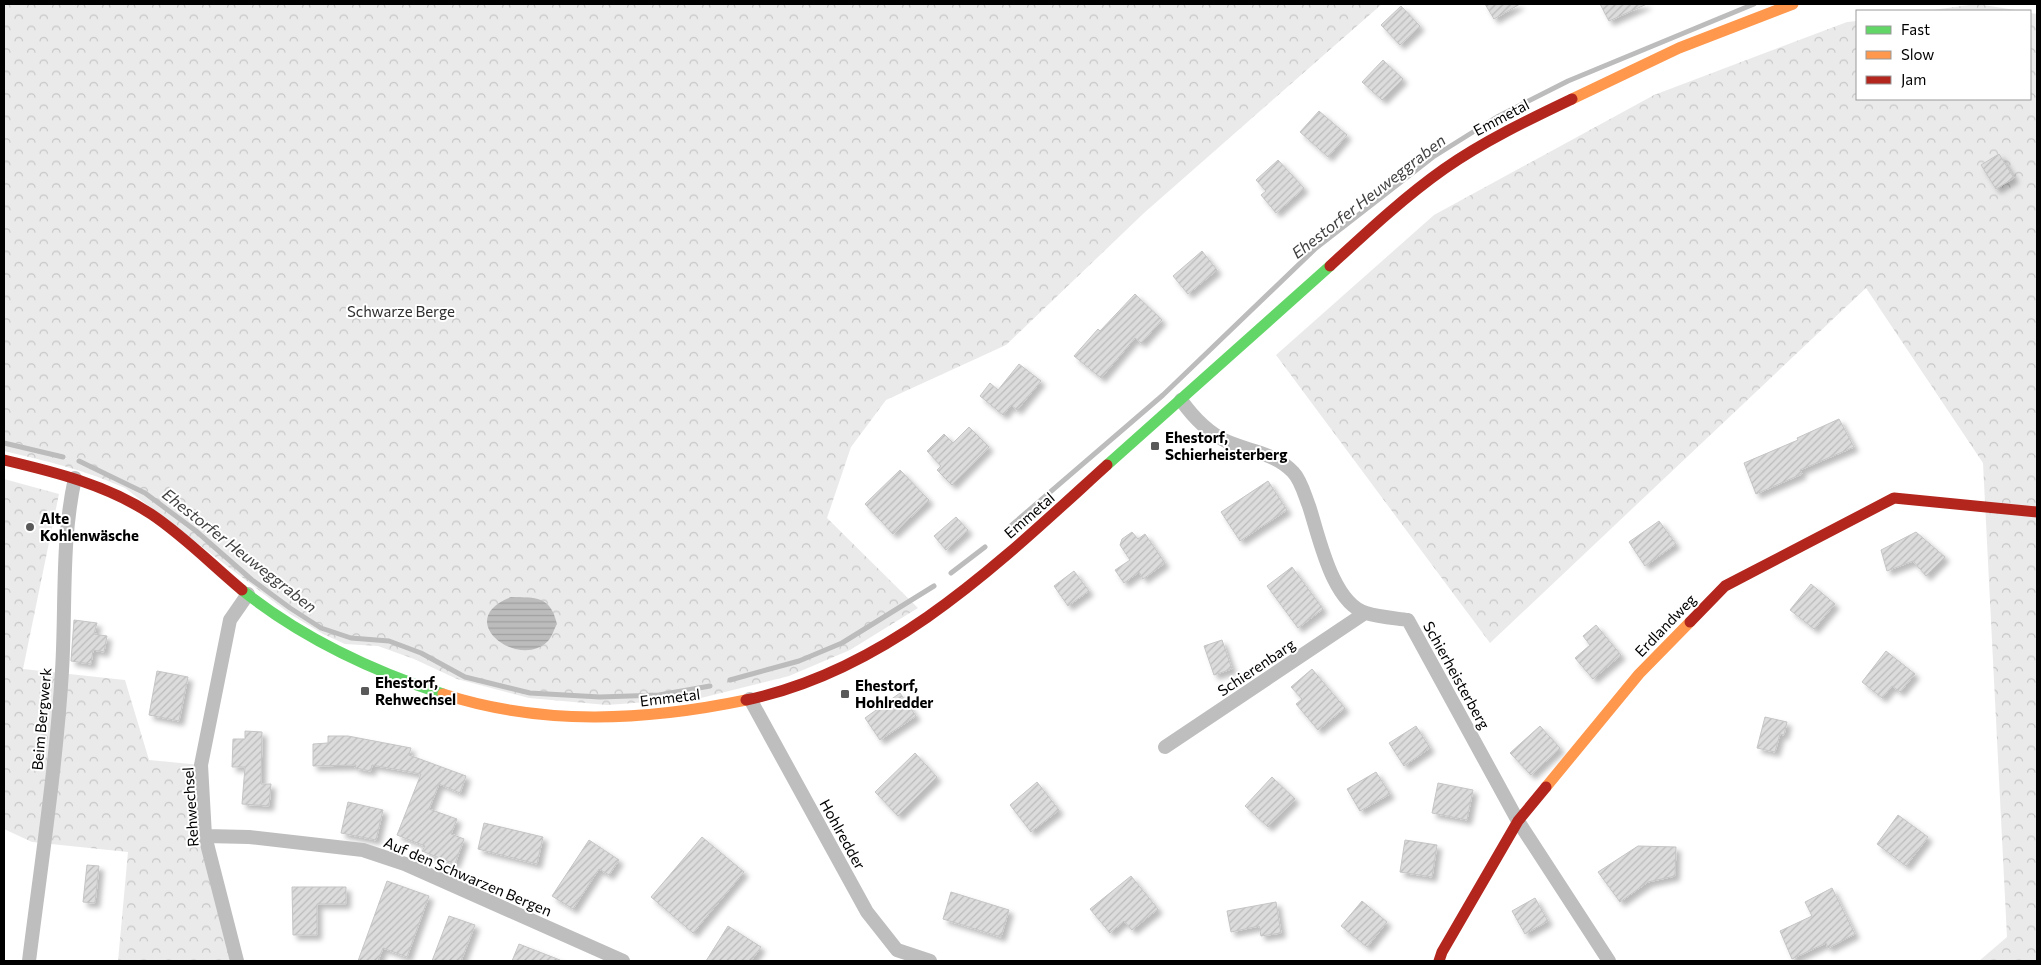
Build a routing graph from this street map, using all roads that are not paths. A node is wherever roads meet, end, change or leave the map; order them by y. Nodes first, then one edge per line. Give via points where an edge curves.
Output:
1 (1793, 4) edge
2 (1180, 400) junction
3 (4, 460) edge
4 (75, 478) junction
5 (2037, 512) edge
6 (248, 594) junction
7 (1364, 613) junction
8 (750, 699) junction
9 (1165, 747) dead end
10 (1518, 821) junction
11 (205, 836) junction
12 (29, 961) edge
13 (237, 961) edge
14 (623, 961) edge
15 (930, 961) edge
16 (1440, 961) edge
17 (1609, 961) edge

1 - 2 main road, Emmetal via 1670,52 1556,105 1479,146 1394,208
2 - 7 street via 1203,427 1228,442 1281,461 1295,474 1317,530 1327,567 1346,599
2 - 8 main road, Emmetal via 979,578 936,610 876,650 784,691
3 - 4 main road, Emmetal
4 - 6 main road, Emmetal via 108,490 149,512
4 - 12 street, Beim Bergwerk via 68,507 62,672 51,796
5 - 10 main road, Erdlandweg via 1894,498 1724,586 1639,674
6 - 8 main road, Emmetal via 295,628 376,669 435,691 518,712 590,718 673,714
6 - 11 street, Rehwechsel via 230,620 201,765
7 - 9 street, Schierenbarg
7 - 10 street, Schierheisterberg via 1408,620
8 - 15 street, Hohlredder via 867,912 897,950
10 - 16 main road, Erdlandweg via 1442,952
10 - 17 street, Schierheisterberg
11 - 13 street, Rehwechsel
11 - 14 street, Auf den Schwarzen Bergen via 248,837 363,850 405,864

